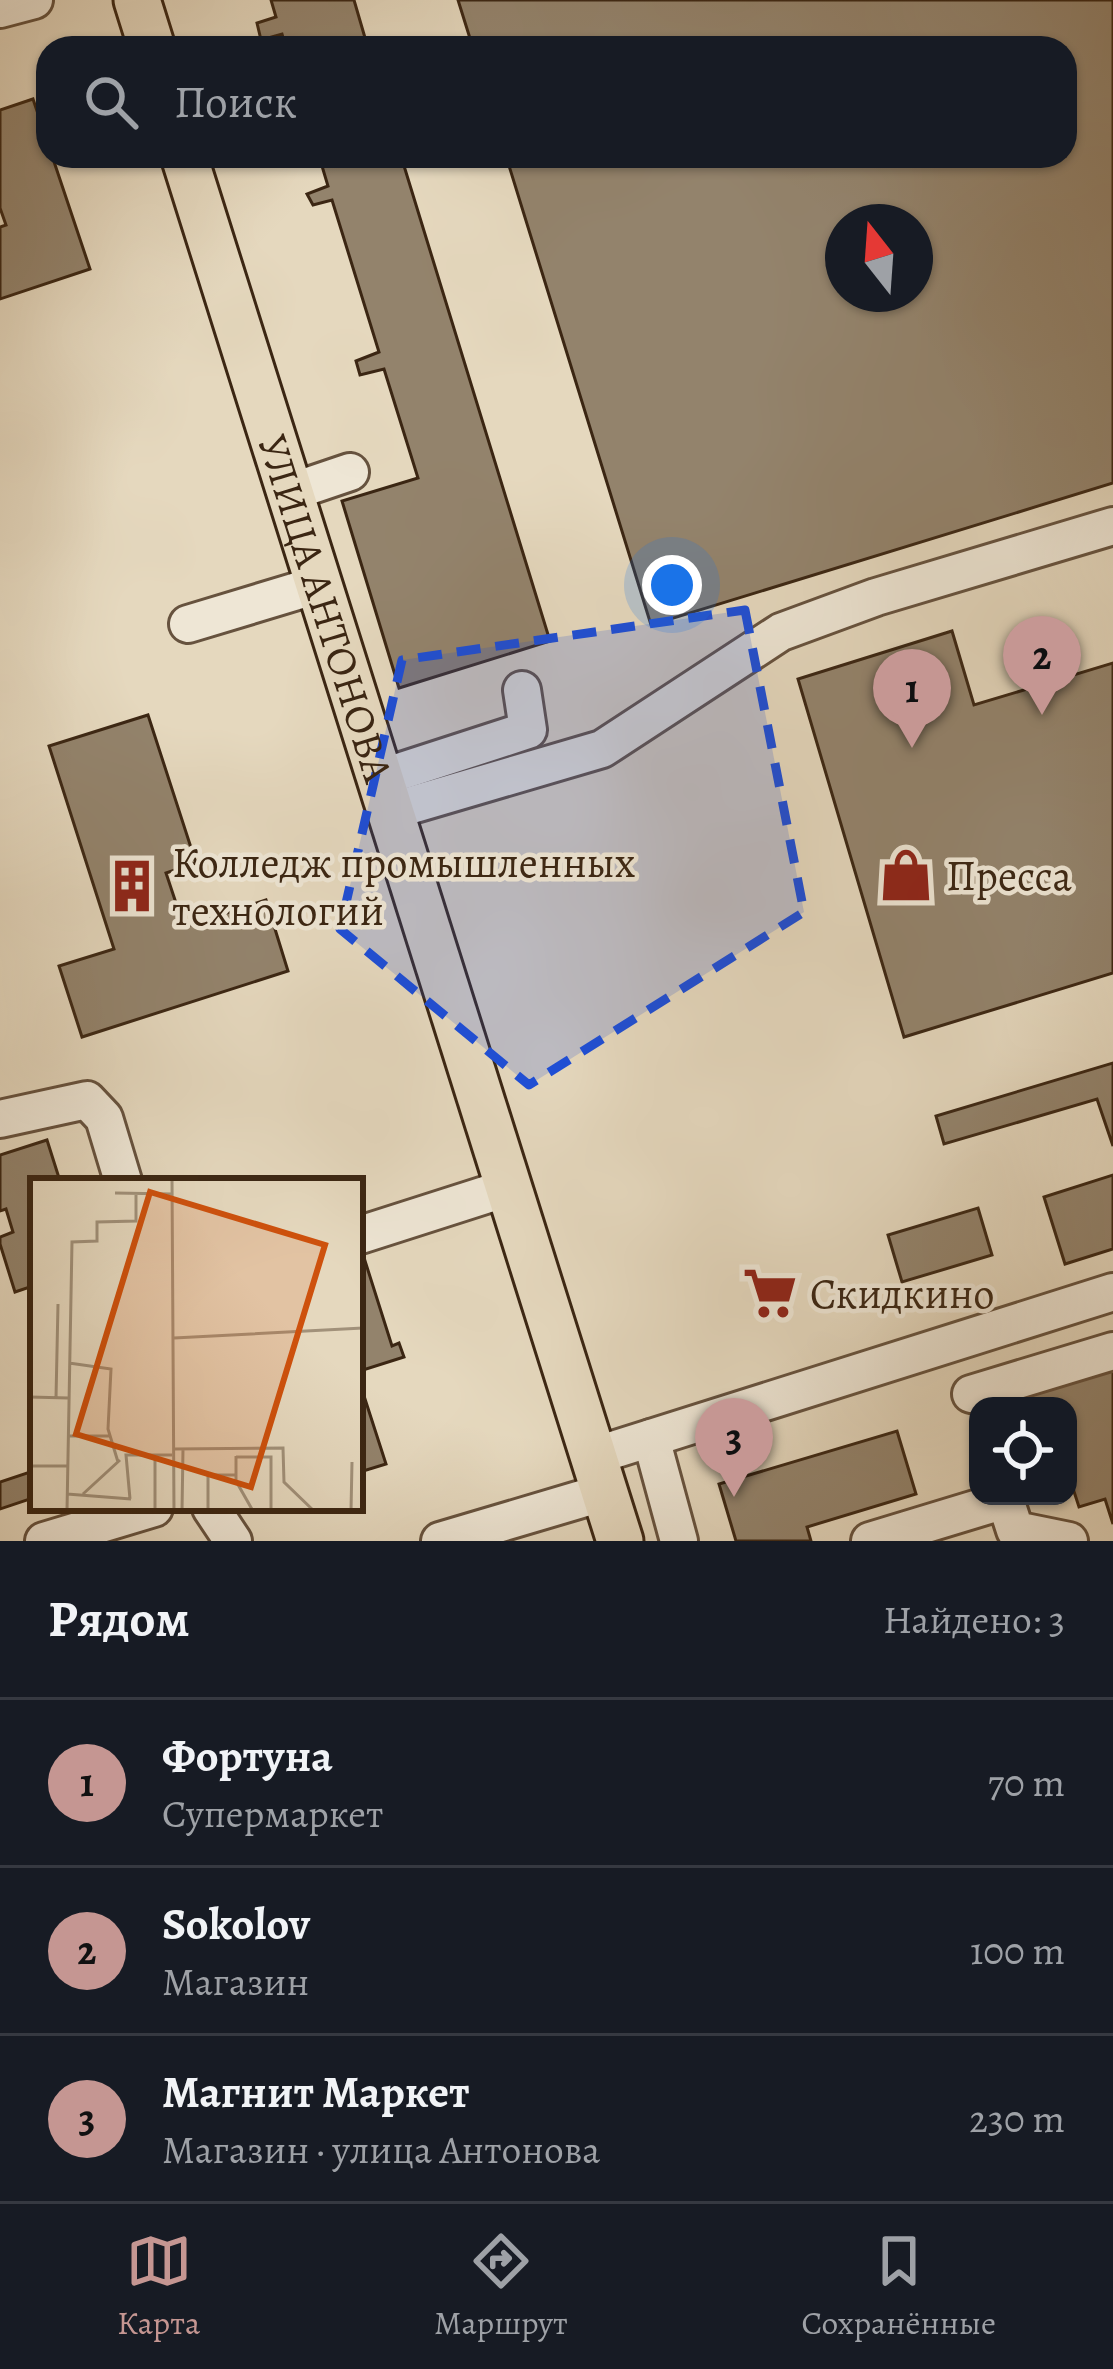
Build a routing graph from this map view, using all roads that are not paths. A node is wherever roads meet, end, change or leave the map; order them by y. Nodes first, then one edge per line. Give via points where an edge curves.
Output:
1 (34, 0) edge
2 (137, 0) edge
3 (0, 9) edge
4 (148, 36) edge
5 (198, 168) edge
6 (350, 472) dead end
7 (288, 493) junction
8 (1113, 526) edge
9 (316, 585) junction
10 (188, 624) dead end
11 (522, 690) dead end
12 (385, 794) junction
13 (0, 1119) edge
14 (122, 1178) edge
15 (506, 1188) junction
16 (363, 1233) edge
17 (1113, 1292) edge
18 (954, 1342) junction
19 (1113, 1351) edge
20 (971, 1397) edge
21 (995, 1397) edge
22 (651, 1438) junction
23 (600, 1474) junction
24 (982, 1505) edge
25 (1006, 1505) edge
26 (144, 1511) edge
27 (214, 1511) edge
28 (498, 1533) edge
29 (44, 1541) edge
30 (232, 1541) edge
31 (440, 1541) edge
32 (620, 1541) edge
33 (679, 1541) edge
34 (870, 1541) edge
35 (1069, 1541) edge

1 - 3 lane
2 - 4 main road
5 - 7 main road, УЛИЦА АНТОНОВА
6 - 7 lane
7 - 9 main road, УЛИЦА АНТОНОВА
8 - 12 lane via 781,632 602,749
9 - 10 lane
9 - 12 main road, УЛИЦА АНТОНОВА
11 - 12 lane via 528,730
12 - 15 main road, УЛИЦА АНТОНОВА
13 - 14 lane via 87,1100 104,1118
15 - 16 lane
15 - 23 main road, УЛИЦА АНТОНОВА
17 - 18 lane
18 - 20 lane
18 - 22 lane
19 - 21 lane
22 - 23 lane
22 - 33 lane
23 - 28 lane
23 - 32 main road, УЛИЦА АНТОНОВА
24 - 34 lane
25 - 35 lane via 1015,1530
26 - 29 lane
27 - 30 lane
28 - 31 lane

